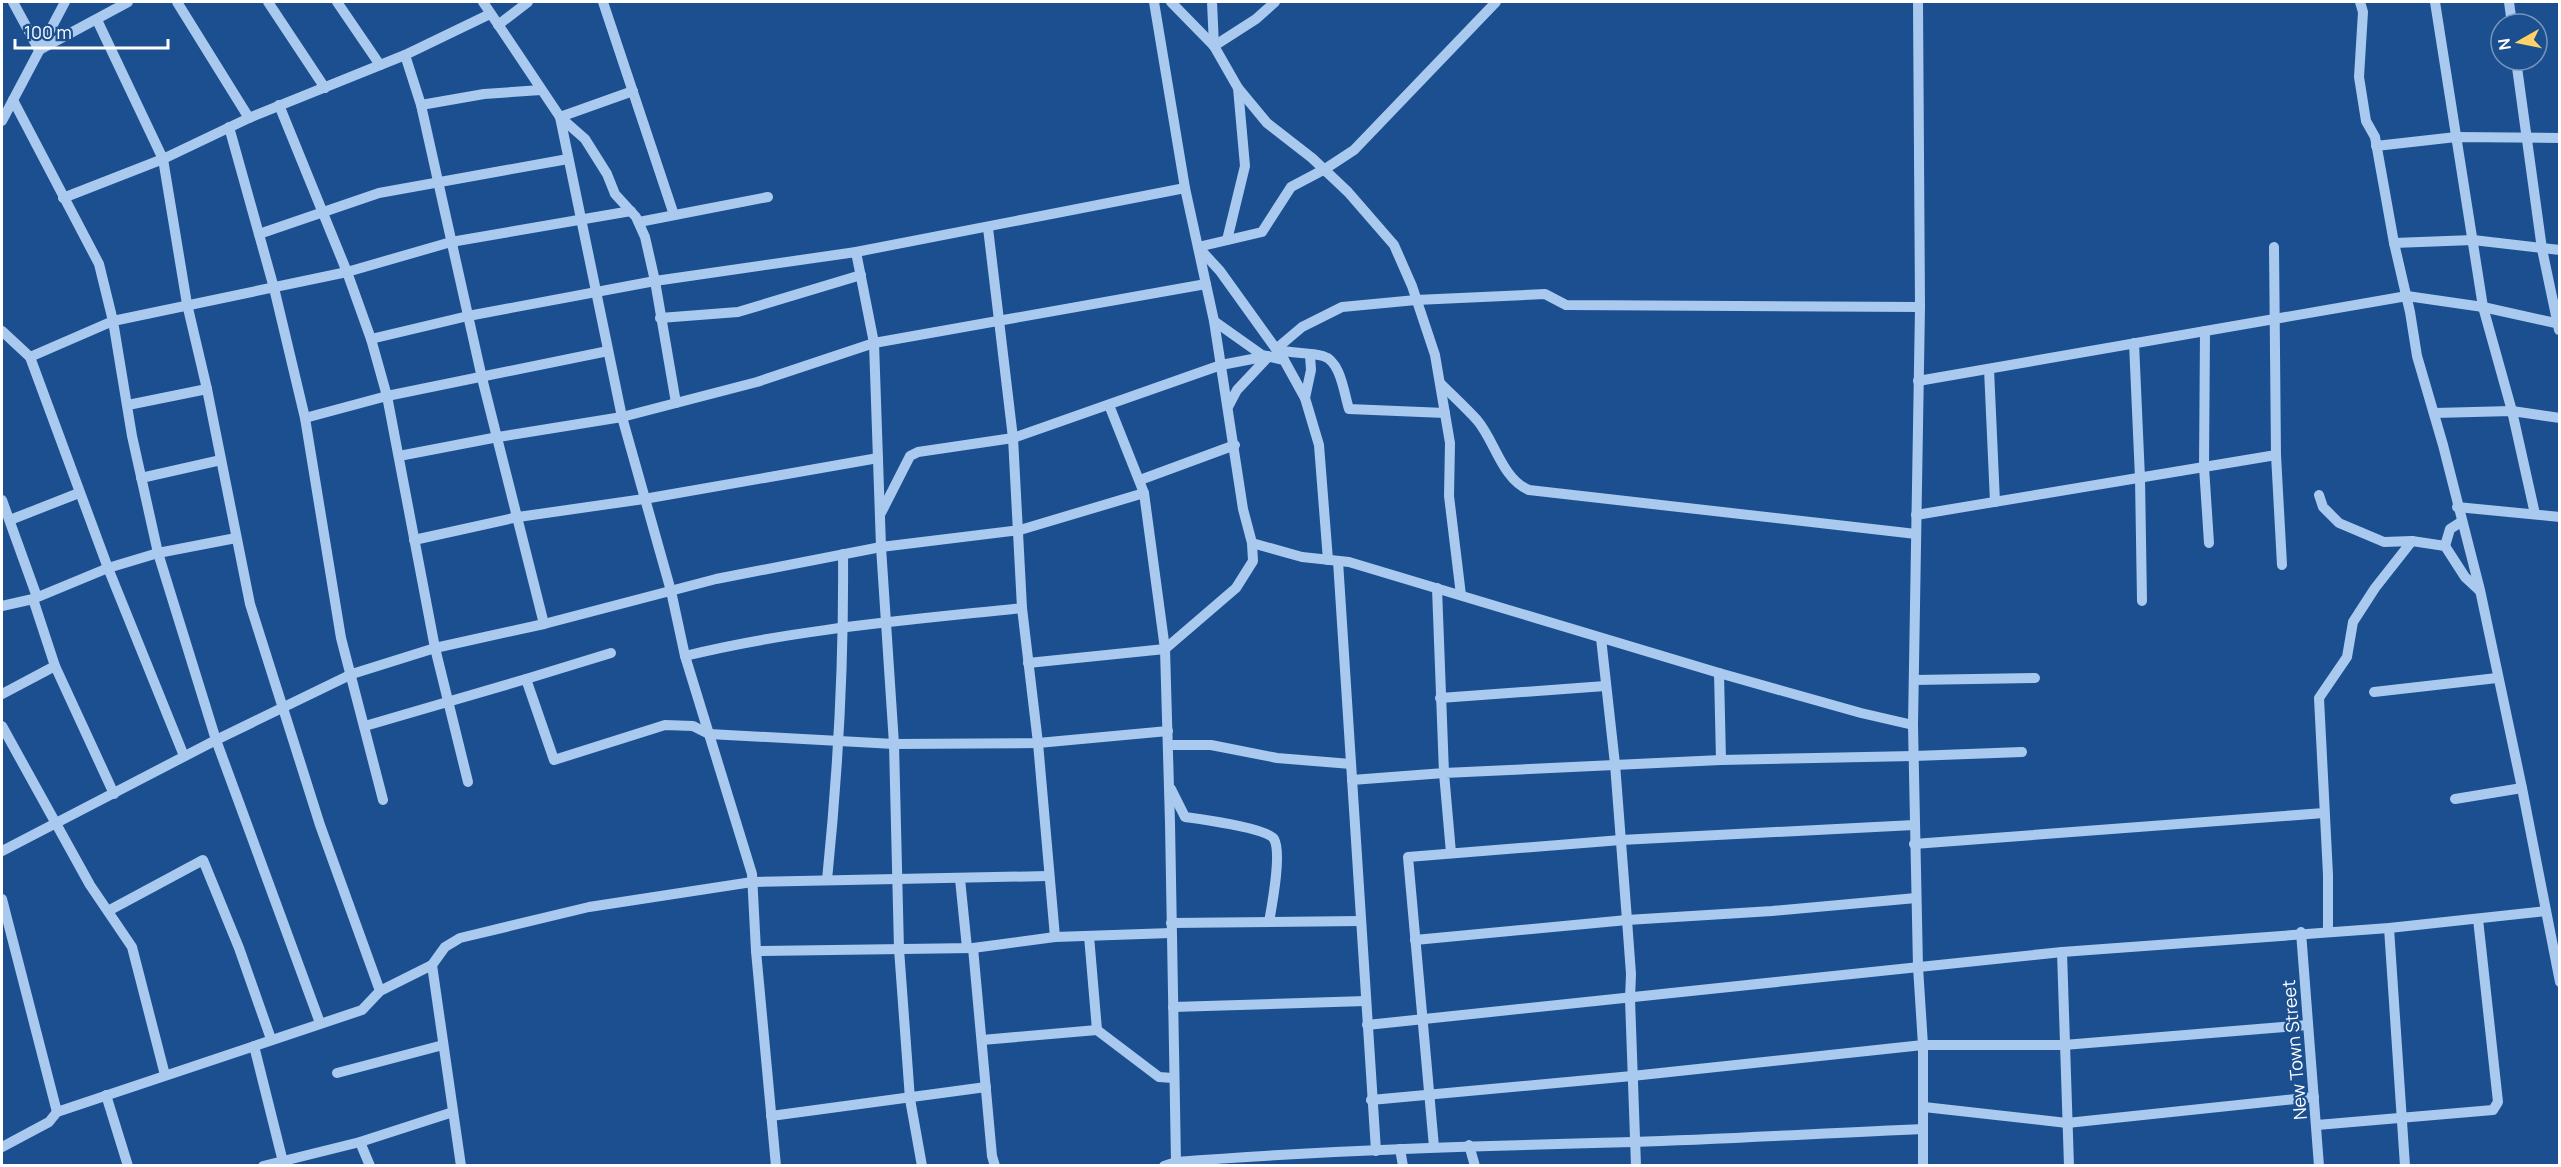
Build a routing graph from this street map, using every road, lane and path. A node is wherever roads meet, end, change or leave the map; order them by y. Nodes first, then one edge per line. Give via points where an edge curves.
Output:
1 (13, 2) edge
2 (65, 2) edge
3 (128, 2) edge
4 (177, 2) edge
5 (268, 2) edge
6 (337, 2) edge
7 (483, 2) edge
8 (528, 2) edge
9 (603, 2) edge
10 (1154, 2) edge
11 (1171, 2) edge
12 (1212, 2) edge
13 (1275, 2) edge
14 (1496, 2) edge
15 (1918, 2) edge
16 (2360, 2) edge
17 (2434, 2) edge
18 (490, 14) junction
19 (97, 20) junction
20 (498, 25) junction
21 (1214, 46) junction
22 (39, 50) junction
23 (405, 55) junction
24 (380, 65) junction
25 (2517, 72) edge
26 (325, 88) junction
27 (1238, 88) junction
28 (541, 90) junction
29 (633, 91) junction
30 (13, 100) junction
31 (279, 105) junction
32 (421, 105) junction
33 (560, 117) junction
34 (249, 118) junction
35 (2, 121) edge
36 (229, 127) junction
37 (2456, 137) junction
38 (2525, 137) junction
39 (2559, 138) edge
40 (2376, 146) junction
41 (163, 159) junction
42 (568, 159) junction
43 (1325, 169) junction
44 (436, 182) junction
45 (1185, 188) junction
46 (768, 197) dead end
47 (63, 198) junction
48 (631, 211) junction
49 (323, 212) junction
50 (674, 215) junction
51 (580, 221) junction
52 (639, 222) junction
53 (988, 228) junction
54 (260, 234) junction
55 (1227, 240) junction
56 (2473, 240) junction
57 (451, 242) junction
58 (2394, 243) junction
59 (1198, 247) junction
60 (2274, 247) dead end
61 (2542, 249) junction
62 (2559, 250) edge
63 (856, 252) junction
64 (347, 272) junction
65 (861, 274) junction
66 (655, 281) junction
67 (1206, 284) junction
68 (274, 288) junction
69 (595, 293) junction
70 (2407, 296) junction
71 (1416, 300) junction
72 (187, 304) junction
73 (1920, 307) junction
74 (2483, 307) junction
75 (468, 316) junction
76 (660, 318) junction
77 (999, 319) junction
78 (2275, 319) junction
79 (113, 321) junction
80 (1214, 321) junction
81 (2559, 326) edge
82 (2205, 331) junction
83 (2, 332) edge
84 (371, 339) junction
85 (874, 343) junction
86 (2134, 343) junction
87 (608, 351) junction
88 (1272, 353) junction
89 (1310, 355) junction
90 (30, 357) junction
91 (1221, 365) junction
92 (1989, 369) junction
93 (482, 378) junction
94 (1918, 381) junction
95 (1440, 383) junction
96 (207, 389) junction
97 (387, 396) junction
98 (1305, 398) junction
99 (676, 403) junction
100 (128, 405) junction
101 (1109, 405) junction
102 (1228, 407) junction
103 (2512, 411) junction
104 (2434, 412) junction
105 (1445, 413) junction
106 (622, 417) junction
107 (2559, 417) edge
108 (306, 418) junction
109 (498, 437) junction
110 (1013, 438) junction
111 (1235, 445) junction
112 (2276, 455) junction
113 (399, 456) junction
114 (878, 458) junction
115 (221, 460) junction
116 (2204, 467) junction
117 (141, 478) junction
118 (2140, 478) junction
119 (1140, 480) junction
120 (79, 493) junction
121 (1144, 494) junction
122 (2319, 495) dead end
123 (644, 499) junction
124 (2, 502) edge
125 (1995, 502) junction
126 (2457, 507) junction
127 (2535, 514) junction
128 (880, 515) junction
129 (1916, 515) junction
130 (518, 517) junction
131 (2559, 517) edge
132 (10, 520) junction
133 (2461, 522) junction
134 (1020, 530) junction
135 (1916, 534) junction
136 (236, 538) junction
137 (414, 540) junction
138 (2412, 541) junction
139 (1252, 543) junction
140 (2209, 543) dead end
141 (2445, 546) junction
142 (881, 547) junction
143 (158, 553) junction
144 (843, 554) junction
145 (1333, 561) junction
146 (2282, 566) dead end
147 (108, 568) junction
148 (1437, 588) junction
149 (2480, 590) junction
150 (671, 591) junction
151 (1461, 595) junction
152 (35, 598) junction
153 (2142, 601) dead end
154 (2, 606) edge
155 (1022, 608) junction
156 (885, 622) junction
157 (543, 624) junction
158 (844, 628) junction
159 (1601, 638) junction
160 (435, 648) junction
161 (1165, 649) junction
162 (611, 653) dead end
163 (684, 656) junction
164 (1028, 663) junction
165 (55, 666) junction
166 (1719, 673) junction
167 (352, 674) junction
168 (2035, 678) dead end
169 (2497, 678) junction
170 (526, 679) junction
171 (1914, 680) junction
172 (1605, 687) junction
173 (2374, 692) dead end
174 (2, 694) edge
175 (1440, 698) junction
176 (448, 703) junction
177 (281, 707) junction
178 (1913, 725) junction
179 (2, 726) edge
180 (364, 726) junction
181 (1168, 731) junction
182 (709, 734) junction
183 (216, 740) junction
184 (837, 741) junction
185 (1038, 743) junction
186 (894, 744) junction
187 (1168, 745) junction
188 (2022, 752) dead end
189 (184, 756) junction
190 (1914, 756) junction
191 (1721, 759) junction
192 (1351, 764) junction
193 (1615, 764) junction
194 (1444, 773) junction
195 (1352, 780) junction
196 (468, 782) dead end
197 (1169, 786) junction
198 (2522, 788) junction
199 (114, 794) junction
200 (2455, 799) dead end
201 (383, 800) dead end
202 (2324, 813) junction
203 (56, 825) junction
204 (1914, 825) junction
205 (1621, 840) junction
206 (1914, 844) junction
207 (2, 851) edge
208 (1451, 853) junction
209 (1048, 876) junction
210 (898, 879) junction
211 (960, 879) junction
212 (827, 880) junction
213 (752, 882) junction
214 (1916, 898) junction
215 (2, 899) edge
216 (2546, 910) junction
217 (108, 911) junction
218 (2478, 919) junction
219 (1627, 920) junction
220 (1361, 921) junction
221 (1269, 922) junction
222 (2389, 927) junction
223 (1171, 928) junction
224 (2328, 931) junction
225 (2301, 933) junction
226 (1089, 936) junction
227 (1054, 937) junction
228 (1415, 940) junction
229 (970, 948) junction
230 (899, 949) junction
231 (756, 951) junction
232 (2062, 952) junction
233 (432, 964) junction
234 (1918, 967) junction
235 (2559, 982) edge
236 (380, 991) junction
237 (1630, 999) junction
238 (1366, 1001) junction
239 (1173, 1007) junction
240 (1422, 1018) junction
241 (320, 1023) junction
242 (1367, 1025) junction
243 (2308, 1025) junction
244 (1097, 1030) junction
245 (271, 1039) junction
246 (982, 1040) junction
247 (444, 1045) junction
248 (1923, 1045) junction
249 (2064, 1045) junction
250 (254, 1046) junction
251 (337, 1073) dead end
252 (165, 1075) junction
253 (1632, 1076) junction
254 (1173, 1077) junction
255 (986, 1087) junction
256 (106, 1095) junction
257 (1428, 1095) junction
258 (2314, 1097) junction
259 (910, 1099) junction
260 (1371, 1100) junction
261 (1924, 1107) junction
262 (57, 1112) junction
263 (453, 1112) junction
264 (771, 1116) junction
265 (2402, 1118) junction
266 (2067, 1123) junction
267 (2317, 1125) junction
268 (1923, 1129) junction
269 (360, 1142) junction
270 (1634, 1142) junction
271 (1468, 1145) junction
272 (2, 1147) edge
273 (1434, 1147) junction
274 (1400, 1149) junction
275 (1376, 1151) junction
276 (1261, 1160) edge
277 (1176, 1162) junction
278 (284, 1163) edge
279 (128, 1166) edge
280 (263, 1166) edge
281 (370, 1166) edge
282 (461, 1166) edge
283 (776, 1166) edge
284 (922, 1166) edge
285 (995, 1166) edge
286 (1164, 1166) edge
287 (1403, 1166) edge
288 (1474, 1166) edge
289 (1636, 1166) edge
290 (1923, 1166) edge
291 (2069, 1166) edge
292 (2319, 1166) edge
293 (2405, 1166) edge

1 - 22 street
2 - 22 street
3 - 19 street
4 - 34 street
5 - 26 street
6 - 24 street
7 - 18 street
8 - 20 street
9 - 29 street
10 - 45 street
11 - 21 street
12 - 21 street
13 - 21 street
14 - 43 street via 1354,150
15 - 73 street
16 - 40 street via 2363,12 2359,77 2366,121
17 - 37 street
18 - 20 street
18 - 23 street
19 - 22 street
19 - 41 street
20 - 28 street
21 - 27 street
22 - 30 street
23 - 24 street
23 - 32 street
24 - 26 street
25 - 38 street
26 - 31 street
27 - 43 street via 1268,123
27 - 55 street via 1245,166
28 - 32 street via 484,94
28 - 33 street
29 - 33 street
29 - 50 street
30 - 35 street
30 - 47 street
31 - 34 street
31 - 49 street
32 - 44 street
33 - 42 street
33 - 48 street via 585,139 615,194
34 - 36 street
36 - 41 street
36 - 54 street
37 - 38 street
37 - 40 street
37 - 56 street
38 - 39 street
38 - 61 street
40 - 58 street
41 - 47 street
41 - 72 street
42 - 44 street
42 - 51 street
43 - 55 street via 1291,187 1262,232
43 - 71 street via 1394,245
44 - 49 street via 380,193
44 - 57 street
45 - 53 street
45 - 59 street
46 - 50 street
47 - 79 street via 99,264
48 - 51 street
48 - 52 street
49 - 54 street
49 - 64 street
50 - 52 street
51 - 57 street
51 - 69 street
52 - 66 street
53 - 63 street
53 - 77 street
54 - 68 street
55 - 59 street
56 - 58 street
56 - 61 street
56 - 74 street
57 - 64 street
57 - 75 street
58 - 70 street
59 - 67 street
59 - 88 street via 1220,271
60 - 78 street
61 - 62 street
61 - 81 street
63 - 65 street
63 - 66 street
64 - 68 street
64 - 84 street
65 - 76 street via 738,312
65 - 85 street
66 - 69 street
66 - 76 street
67 - 77 street
67 - 80 street
68 - 72 street
68 - 108 street
69 - 75 street
69 - 87 street
70 - 74 street
70 - 78 street
70 - 104 street via 2417,356
71 - 73 street via 1545,294 1566,305
71 - 88 street via 1342,307 1302,327
71 - 95 street
72 - 79 street
72 - 96 street
73 - 94 street
74 - 81 street
74 - 103 street
75 - 84 street
75 - 93 street
76 - 99 street
77 - 85 street
77 - 110 street
78 - 82 street
78 - 112 street
79 - 90 street
79 - 100 street
80 - 88 street via 1262,355
80 - 91 street
82 - 86 street
82 - 116 street
83 - 90 street
84 - 97 street
85 - 99 street via 757,382
85 - 114 street
86 - 92 street
86 - 118 street
87 - 93 street
87 - 106 street
88 - 89 street
88 - 91 street
88 - 98 street via 1284,360
88 - 102 street via 1237,390
89 - 98 street
89 - 105 street via 1325,357 1335,366 1349,410
90 - 120 street
91 - 101 street
91 - 102 street
92 - 94 street
92 - 125 street
93 - 97 street
93 - 109 street
94 - 129 street
95 - 105 street
95 - 135 street via 1478,421 1508,471 1520,486 1529,490
96 - 100 street
96 - 115 street
97 - 108 street
97 - 113 street
98 - 145 street via 1319,445
99 - 106 street
100 - 117 street
101 - 110 street
101 - 119 street
102 - 111 street
103 - 104 street
103 - 107 street
103 - 127 street
104 - 126 street
105 - 151 street via 1450,443 1449,496
106 - 109 street
106 - 123 street
108 - 167 street via 341,638
109 - 113 street
109 - 130 street
110 - 128 street via 910,456
110 - 134 street
111 - 119 street
111 - 139 street via 1243,509
112 - 116 street
112 - 146 street
113 - 137 street
114 - 123 street
114 - 128 street
115 - 117 street
115 - 136 street
116 - 118 street
116 - 140 street
117 - 143 street
118 - 125 street
118 - 153 street
119 - 121 street
120 - 132 street
120 - 147 street
121 - 134 street
121 - 161 street
122 - 138 street via 2323,507 2339,523 2384,542
123 - 130 street
123 - 150 street
124 - 132 street
125 - 129 street
126 - 127 street
126 - 133 street
127 - 131 street
128 - 142 street
129 - 135 street
130 - 137 street
130 - 157 street
132 - 152 street
133 - 141 street via 2450,529
133 - 149 street
134 - 142 street
134 - 155 street
135 - 171 street
136 - 143 street
136 - 177 street via 250,604
137 - 160 street
138 - 141 street
138 - 202 street via 2374,588 2354,622 2347,657 2319,698
139 - 145 street
139 - 161 street via 1253,561 1236,588
141 - 149 street via 2465,577
142 - 144 street
142 - 156 street
143 - 147 street
143 - 183 street
144 - 150 street
144 - 158 street
145 - 148 street
145 - 192 street
147 - 152 street
147 - 189 street
148 - 151 street
148 - 175 street
149 - 169 street
150 - 157 street
150 - 163 street
151 - 159 street
152 - 154 street
152 - 165 street
155 - 156 street
155 - 164 street
156 - 158 street
156 - 186 street
157 - 160 street
158 - 163 street via 745,641
158 - 184 street
159 - 166 street
159 - 172 street
160 - 167 street
160 - 176 street
161 - 164 street
161 - 181 street
162 - 170 street
163 - 182 street
164 - 185 street
165 - 174 street
165 - 199 street
166 - 178 street
166 - 191 street
167 - 177 street
167 - 180 street
168 - 171 street
169 - 173 street
169 - 198 street
170 - 176 street
170 - 182 street via 554,760 665,725 693,726
171 - 178 street
172 - 175 street
172 - 193 street
175 - 194 street
176 - 180 street
176 - 196 street
177 - 183 street
177 - 236 street
178 - 190 street
179 - 203 street
180 - 201 street
181 - 185 street
181 - 187 street
182 - 184 street
182 - 213 street
183 - 189 street
183 - 241 street
184 - 186 street
184 - 212 street
185 - 186 street
185 - 209 street
186 - 210 street
187 - 192 street via 1211,745 1277,758
187 - 197 street
188 - 190 street
189 - 199 street
190 - 191 street
190 - 204 street
191 - 193 street
192 - 195 street
193 - 194 street
193 - 205 street
194 - 195 street
194 - 208 street
195 - 220 street
197 - 221 street via 1185,817 1238,826 1268,834 1274,840 1275,892
197 - 223 street
198 - 200 street
198 - 216 street
199 - 203 street
202 - 206 street
202 - 224 street
203 - 207 street
203 - 217 street
204 - 205 street
204 - 206 street
205 - 208 street
205 - 219 street
206 - 214 street
208 - 228 street via 1408,857
209 - 211 street
209 - 227 street
210 - 211 street
210 - 212 street
210 - 230 street
211 - 229 street
212 - 213 street
213 - 231 street
213 - 233 street via 589,907 460,939 445,947
214 - 219 street
214 - 234 street
215 - 262 street
216 - 218 street
216 - 235 street
217 - 245 street via 203,860
217 - 252 street via 132,947
218 - 222 street
218 - 265 street via 2498,1102 2493,1110
219 - 228 street
219 - 237 street
220 - 221 street
220 - 238 street
221 - 223 street
222 - 224 street
222 - 265 street
223 - 226 street
223 - 239 street
224 - 225 street
225 - 232 street
225 - 243 street, New Town Street
226 - 227 street
226 - 244 street
227 - 229 street
228 - 240 street
229 - 230 street
229 - 246 street
230 - 231 street
230 - 259 street
231 - 264 street
232 - 234 street
232 - 249 street
233 - 236 street
233 - 247 street
234 - 237 street
234 - 248 street
236 - 241 street via 362,1010
237 - 240 street
237 - 253 street
238 - 239 street
238 - 242 street
239 - 254 street
240 - 242 street
240 - 257 street
241 - 245 street
242 - 260 street
243 - 249 street
243 - 258 street, New Town Street
244 - 246 street
244 - 254 street via 1159,1077
245 - 250 street
246 - 255 street
247 - 251 street
247 - 263 street
248 - 249 street
248 - 253 street
248 - 261 street
249 - 266 street
250 - 252 street
250 - 278 street
252 - 256 street
253 - 257 street
253 - 270 street
254 - 277 street
255 - 259 street
255 - 285 street
256 - 262 street
256 - 279 street
257 - 260 street
257 - 273 street
258 - 266 street
258 - 267 street, New Town Street
259 - 264 street
259 - 284 street
260 - 275 street
261 - 266 street
261 - 268 street
262 - 272 street via 49,1122
263 - 269 street
263 - 282 street
264 - 283 street
265 - 267 street
265 - 293 street
266 - 291 street
267 - 292 street, New Town Street
268 - 270 street
268 - 290 street
269 - 278 street
269 - 281 street
270 - 271 street
270 - 289 street
271 - 273 street
271 - 288 street
273 - 274 street
274 - 275 street
274 - 287 street
275 - 276 street
276 - 277 street
277 - 286 street
278 - 280 street

